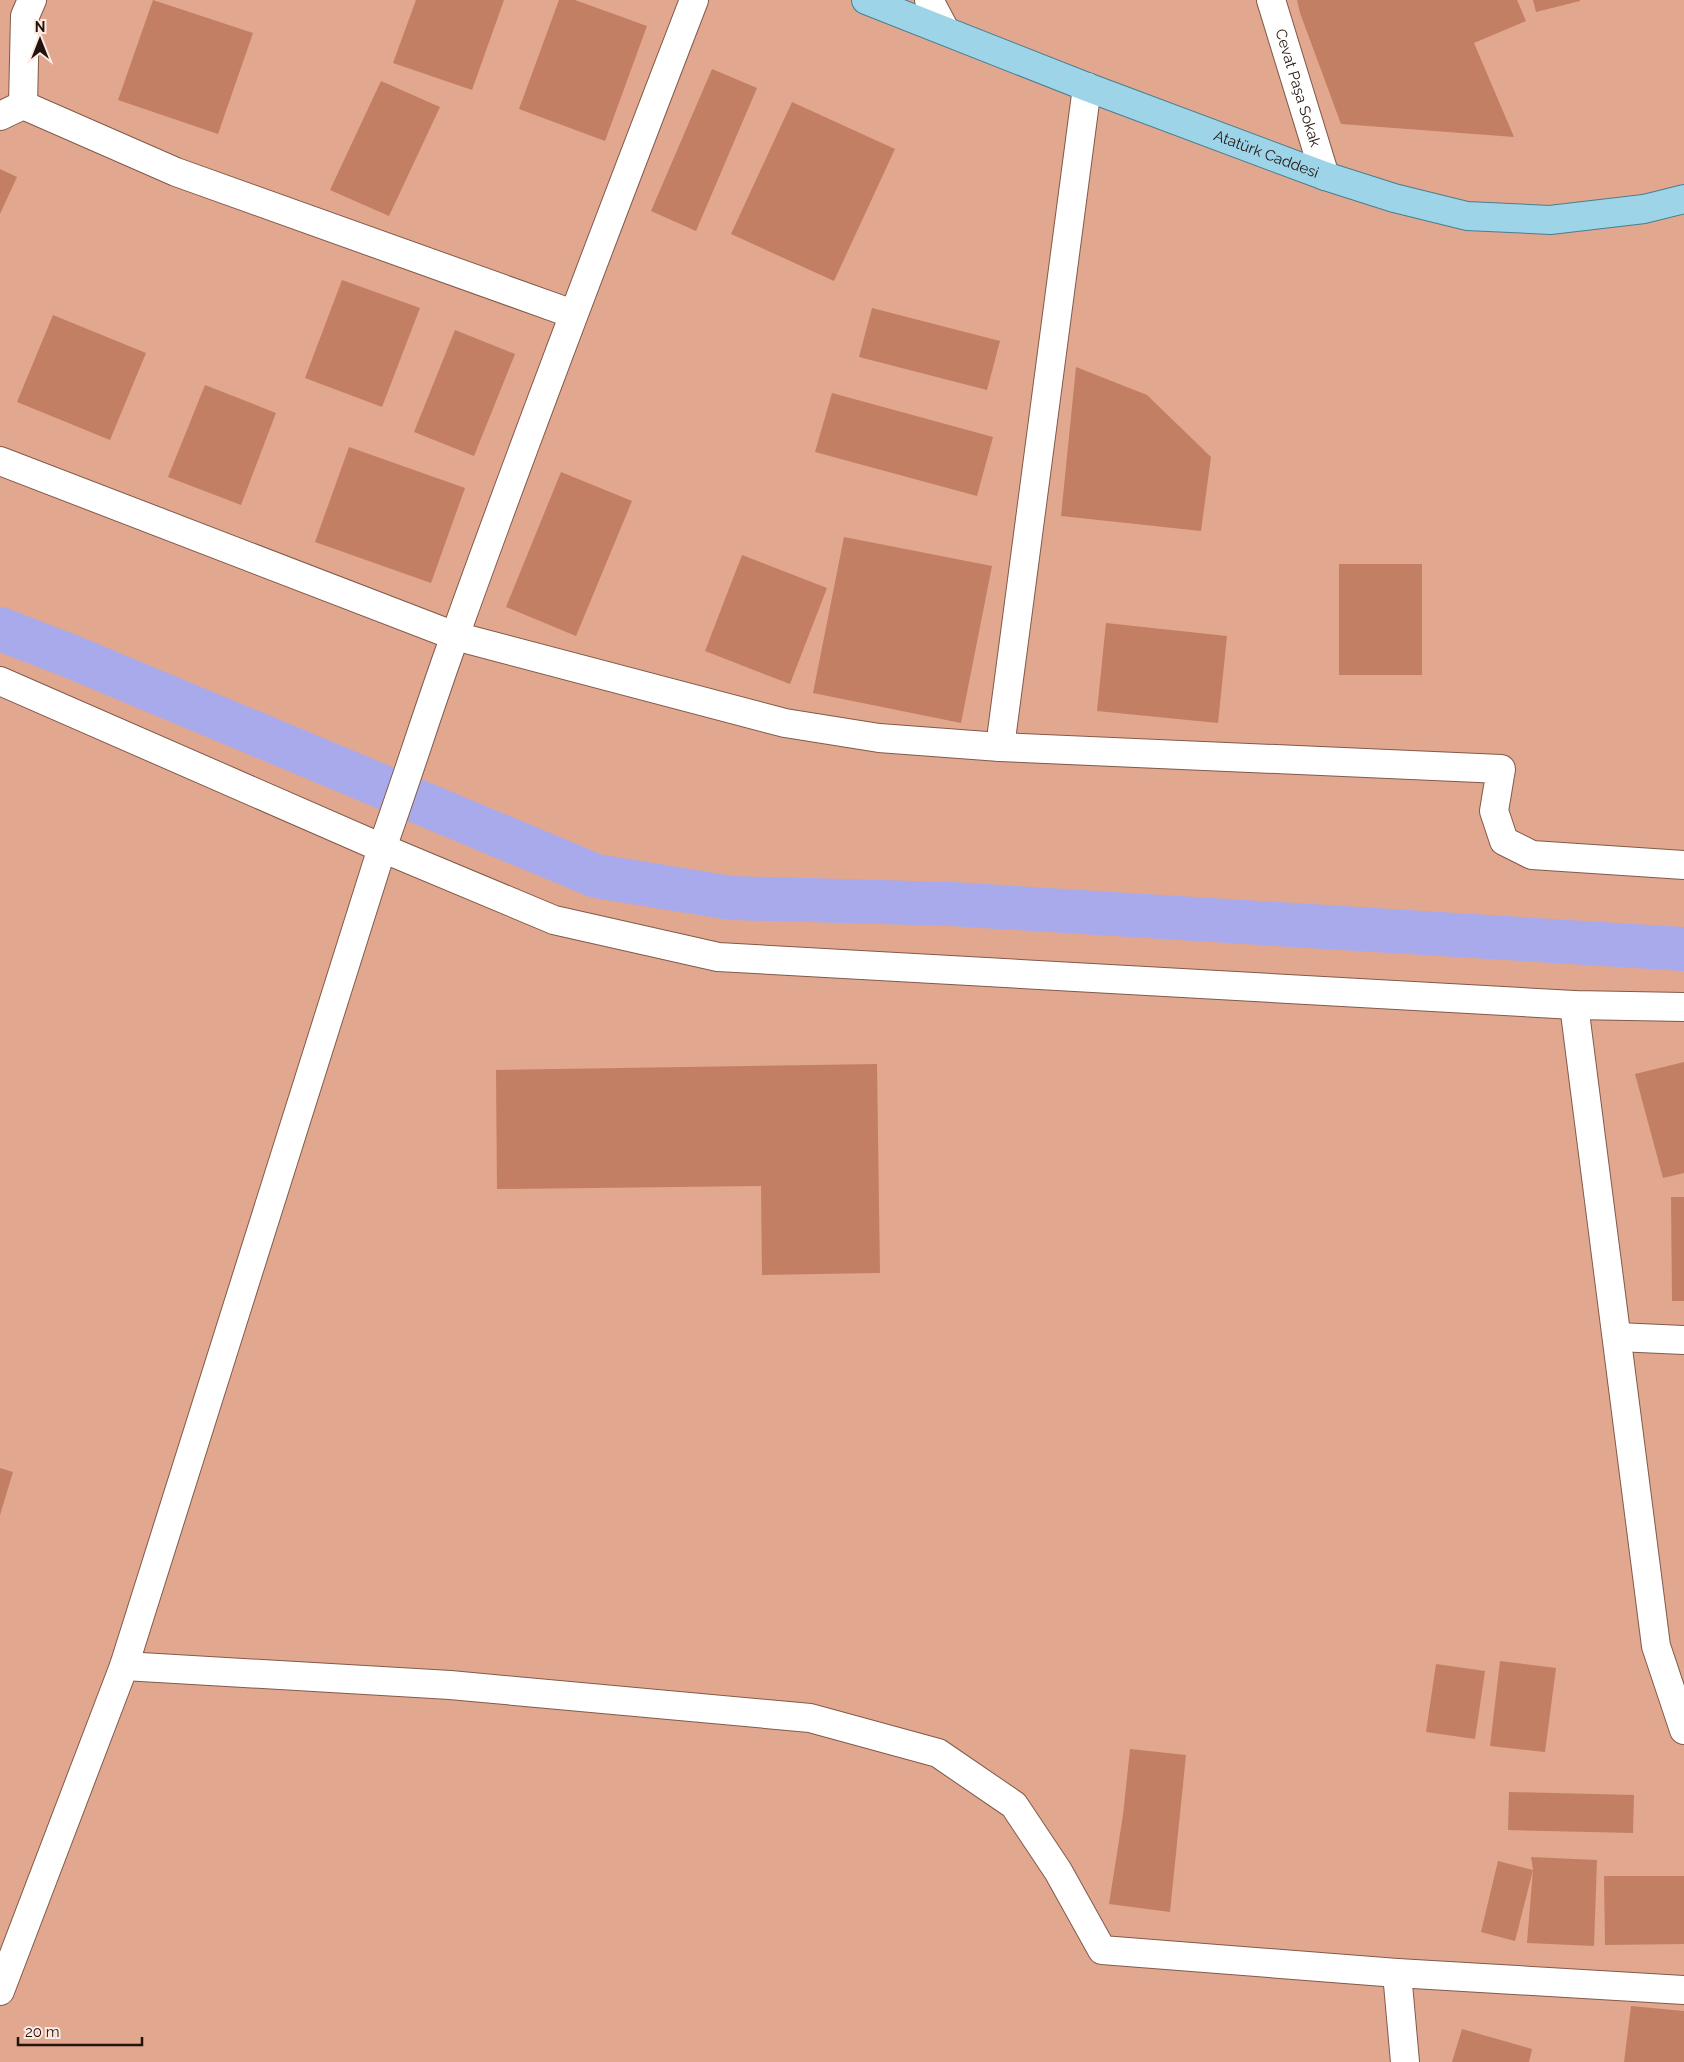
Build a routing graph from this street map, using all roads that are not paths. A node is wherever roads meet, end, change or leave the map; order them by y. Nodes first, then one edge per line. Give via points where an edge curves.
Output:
1 (32, 0) edge
2 (694, 0) edge
3 (866, 0) edge
4 (929, 0) edge
5 (1271, 0) edge
6 (945, 30) junction
7 (1087, 87) junction
8 (12, 110) edge
9 (1325, 176) junction
10 (1684, 198) edge
11 (573, 314) junction
12 (0, 461) edge
13 (455, 636) junction
14 (0, 681) edge
15 (1000, 747) junction
16 (382, 848) junction
17 (1684, 865) edge
18 (1574, 1006) junction
19 (1684, 1007) edge
20 (1617, 1337) junction
21 (1684, 1340) edge
22 (124, 1666) junction
23 (1684, 1730) edge
24 (1397, 1973) junction
25 (1684, 1990) edge
26 (0, 1991) edge
27 (1405, 2062) edge

1 - 8 street via 25,16
2 - 11 street
3 - 6 main road, Atatürk Caddesi
4 - 6 street
5 - 9 street, Cevat Paşa Sokak
6 - 7 main road, Atatürk Caddesi
7 - 9 main road, Atatürk Caddesi
7 - 15 street
8 - 11 street
9 - 10 main road, Atatürk Caddesi via 1467,216 1550,220 1644,209
11 - 13 street
12 - 13 street
13 - 15 street via 785,724 879,738
13 - 16 street
14 - 16 street
15 - 17 street via 1501,769 1494,811 1504,841 1532,855
16 - 18 street via 554,920 718,957
16 - 22 street
18 - 19 street
18 - 20 street
20 - 21 street
20 - 23 street via 1656,1646
22 - 24 street via 450,1686 810,1718 938,1753 1014,1805 1058,1871 1102,1950
22 - 26 street
24 - 25 street
24 - 27 street

